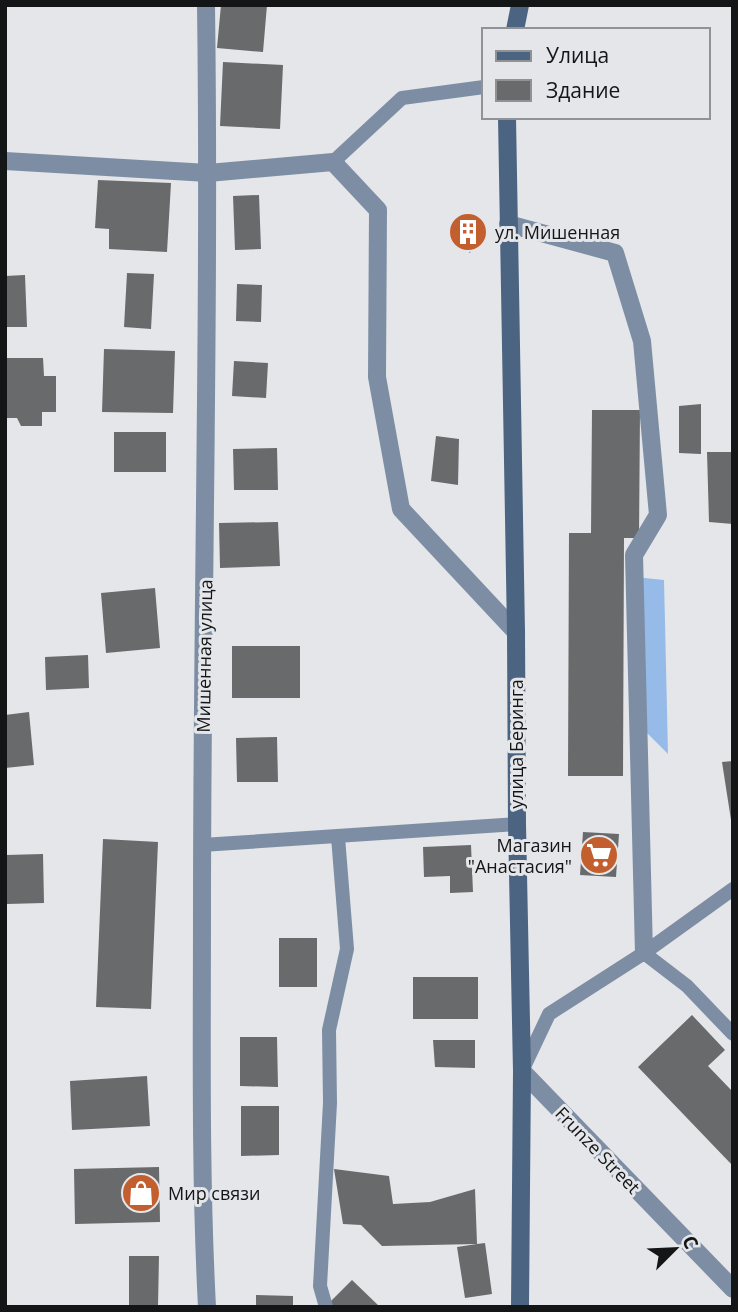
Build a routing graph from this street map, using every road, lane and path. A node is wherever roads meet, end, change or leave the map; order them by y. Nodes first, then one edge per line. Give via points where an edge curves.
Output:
1 (206, 5) edge
2 (520, 5) edge
3 (515, 28) edge
4 (482, 87) edge
5 (507, 119) edge
6 (5, 161) edge
7 (333, 162) junction
8 (208, 173) junction
9 (508, 224) junction
10 (516, 632) junction
11 (517, 824) junction
12 (338, 837) junction
13 (202, 845) junction
14 (733, 889) edge
15 (645, 953) junction
16 (733, 1034) edge
17 (522, 1071) junction
18 (733, 1289) edge
19 (207, 1307) edge
20 (326, 1307) edge
21 (520, 1307) edge

1 - 8 street, Мишенная улица
2 - 3 main road
4 - 7 lane via 402,98
5 - 9 main road, улица Беринга
6 - 8 street
7 - 8 street
7 - 10 street via 378,210 377,377 401,509
8 - 13 street, Мишенная улица
9 - 10 main road, улица Беринга
9 - 15 street via 615,253 642,341 658,515 634,555
10 - 11 main road, улица Беринга
11 - 12 lane
11 - 17 main road, улица Беринга
12 - 13 lane
12 - 20 lane via 347,949 329,1030 330,1103 320,1286
13 - 19 street, Мишенная улица via 202,1205
14 - 15 lane
15 - 16 lane via 687,986
15 - 17 lane via 550,1014
17 - 18 street, Frunze Street
17 - 21 main road, улица Беринга

